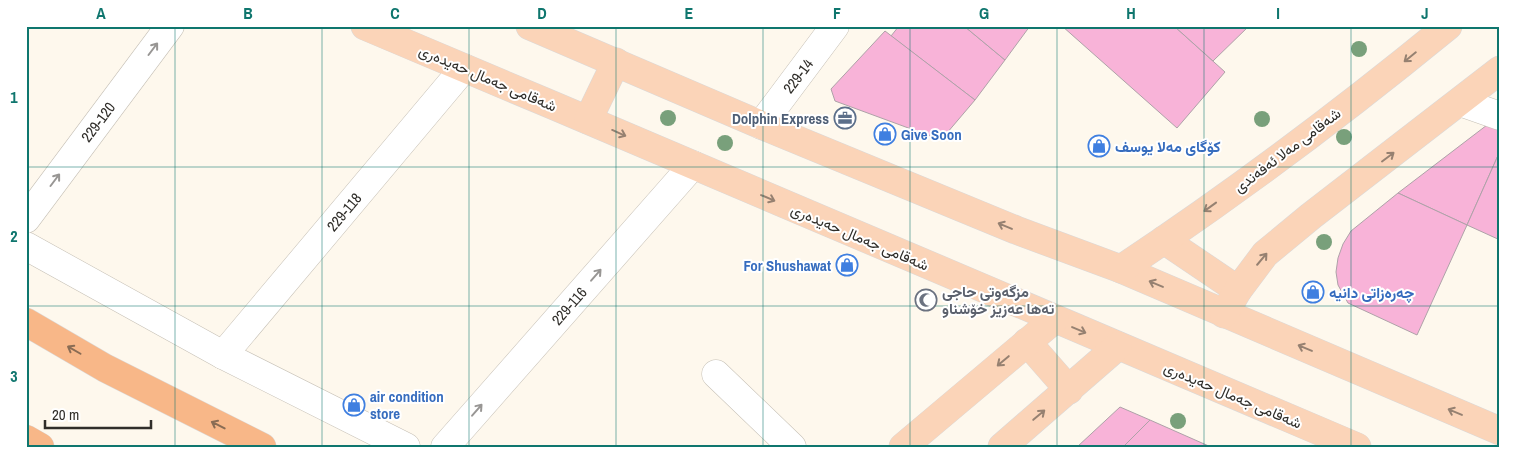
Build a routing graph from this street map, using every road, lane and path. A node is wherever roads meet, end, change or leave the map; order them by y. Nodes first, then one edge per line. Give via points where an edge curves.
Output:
1 (170, 26) edge
2 (364, 26) edge
3 (530, 26) edge
4 (834, 26) edge
5 (1448, 26) edge
6 (616, 62) junction
7 (464, 68) junction
8 (1500, 70) edge
9 (1460, 102) junction
10 (1500, 116) edge
11 (588, 120) junction
12 (761, 125) junction
13 (693, 165) junction
14 (26, 219) edge
15 (1164, 240) junction
16 (26, 246) edge
17 (1121, 269) junction
18 (1238, 290) junction
19 (1224, 314) junction
20 (1055, 319) junction
21 (26, 322) edge
22 (1027, 342) junction
23 (1118, 346) junction
24 (223, 355) junction
25 (716, 374) dead end
26 (1069, 390) junction
27 (1500, 431) edge
28 (26, 439) edge
29 (1320, 440) edge
30 (40, 447) edge
31 (262, 447) edge
32 (406, 447) edge
33 (444, 447) edge
34 (792, 447) edge
35 (903, 447) edge
36 (1002, 447) edge
37 (1356, 447) edge

14 -> 1 street, 229-120
2 - 7 main road, شەقامی جەمال حەیدەری
3 - 6 main road
4 - 12 street, 229-14
5 -> 15 main road, شەقامی مەلا ئەفەندی via 1398,67
6 - 11 main road
6 - 12 main road
7 - 11 main road, شەقامی جەمال حەیدەری
7 - 24 street, 229-118
8 - 9 main road
9 - 10 street
18 -> 9 main road via 1265,254
11 -> 13 main road, شەقامی جەمال حەیدەری
17 -> 12 main road via 1016,230
13 -> 20 main road, شەقامی جەمال حەیدەری
33 -> 13 street, 229-116
15 - 17 main road, شەقامی مەلا ئەفەندی
15 - 18 main road
16 - 24 street
19 -> 17 main road
18 - 19 main road
27 -> 19 main road
20 - 22 main road
20 -> 23 main road, شەقامی جەمال حەیدەری
31 -> 21 highway via 105,368
22 - 26 main road
22 -> 35 main road
23 - 26 main road
23 - 29 main road, شەقامی جەمال حەیدەری
24 - 32 street
25 - 34 street
36 -> 26 main road
28 - 30 highway
29 - 37 main road, شەقامی جەمال حەیدەری

